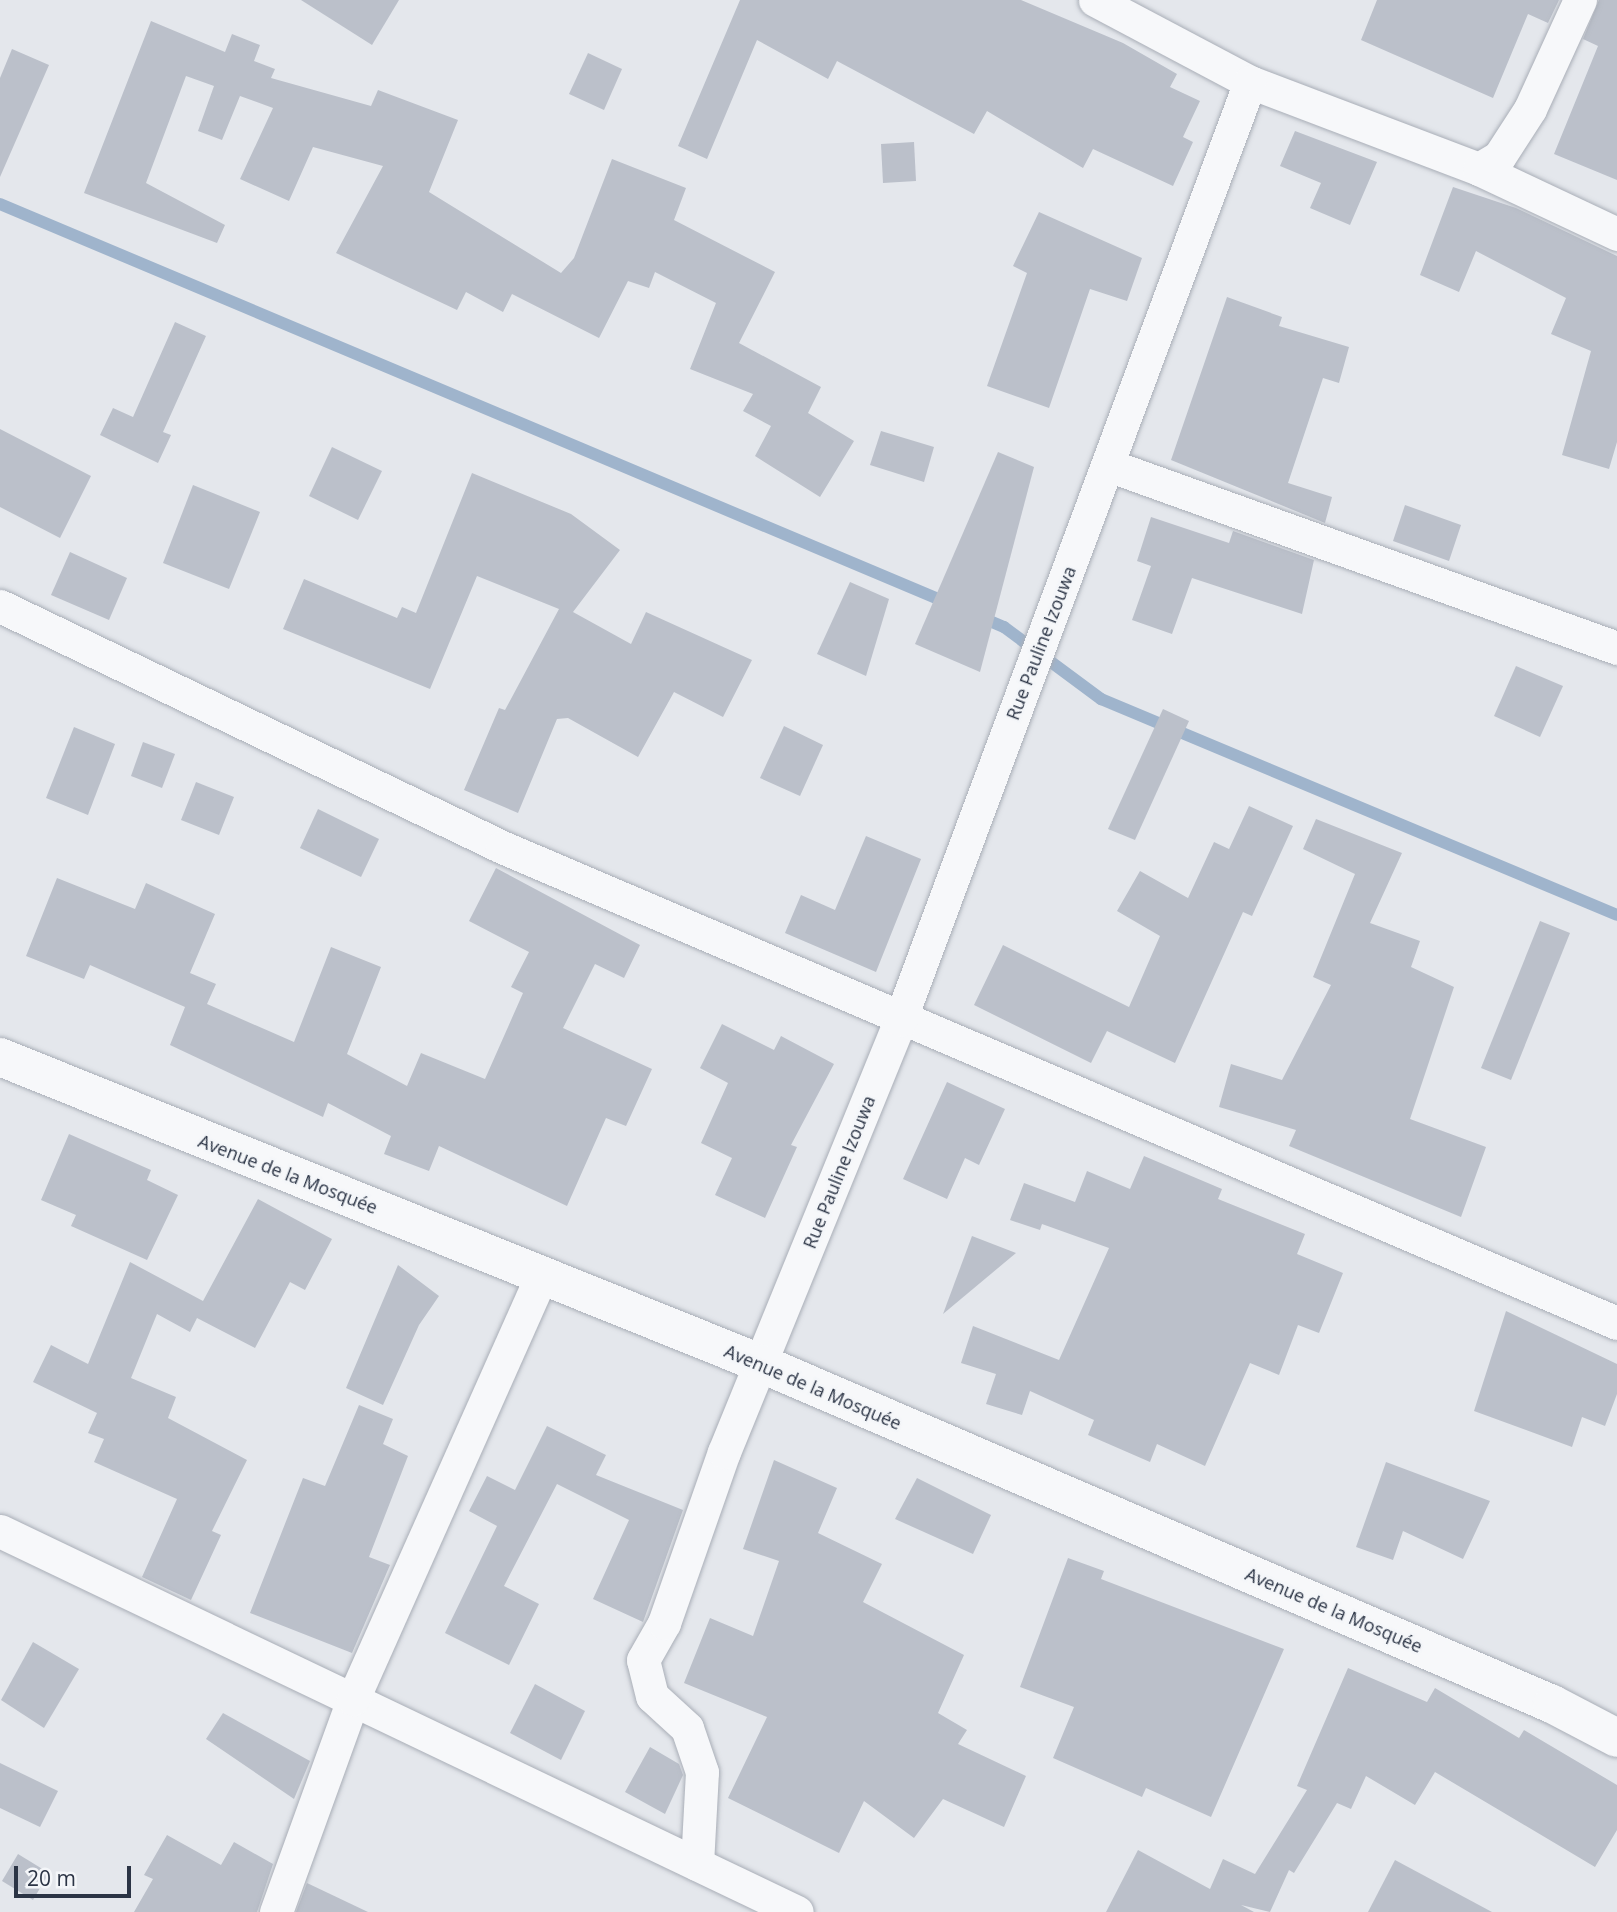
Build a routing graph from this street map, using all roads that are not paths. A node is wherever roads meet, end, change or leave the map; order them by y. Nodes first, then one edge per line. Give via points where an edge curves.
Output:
1 (1095, 0) edge
2 (1580, 0) edge
3 (1250, 82) junction
4 (1479, 169) junction
5 (1617, 234) edge
6 (1108, 465) junction
7 (0, 606) edge
8 (1617, 648) edge
9 (900, 1020) junction
10 (0, 1057) edge
11 (542, 1274) junction
12 (1617, 1323) edge
13 (762, 1364) junction
14 (0, 1531) edge
15 (353, 1699) junction
16 (1617, 1738) edge
17 (697, 1864) junction
18 (276, 1912) edge
19 (797, 1912) edge

1 - 3 street
2 - 4 street via 1530,109 1499,157
3 - 4 street
3 - 6 street, Rue Pauline Izouwa
4 - 5 street
6 - 8 street
6 - 9 street, Rue Pauline Izouwa
7 - 9 street via 502,847 810,973
9 - 12 street
9 - 13 street, Rue Pauline Izouwa
10 - 11 street, Avenue de la Mosquée
11 - 13 street, Avenue de la Mosquée
11 - 15 street
13 - 16 street, Avenue de la Mosquée via 1552,1704
13 - 17 street, Rue Pauline Izouwa via 664,1623 643,1660 652,1696 687,1728 702,1772
14 - 15 street
15 - 17 street
15 - 18 street
17 - 19 street

